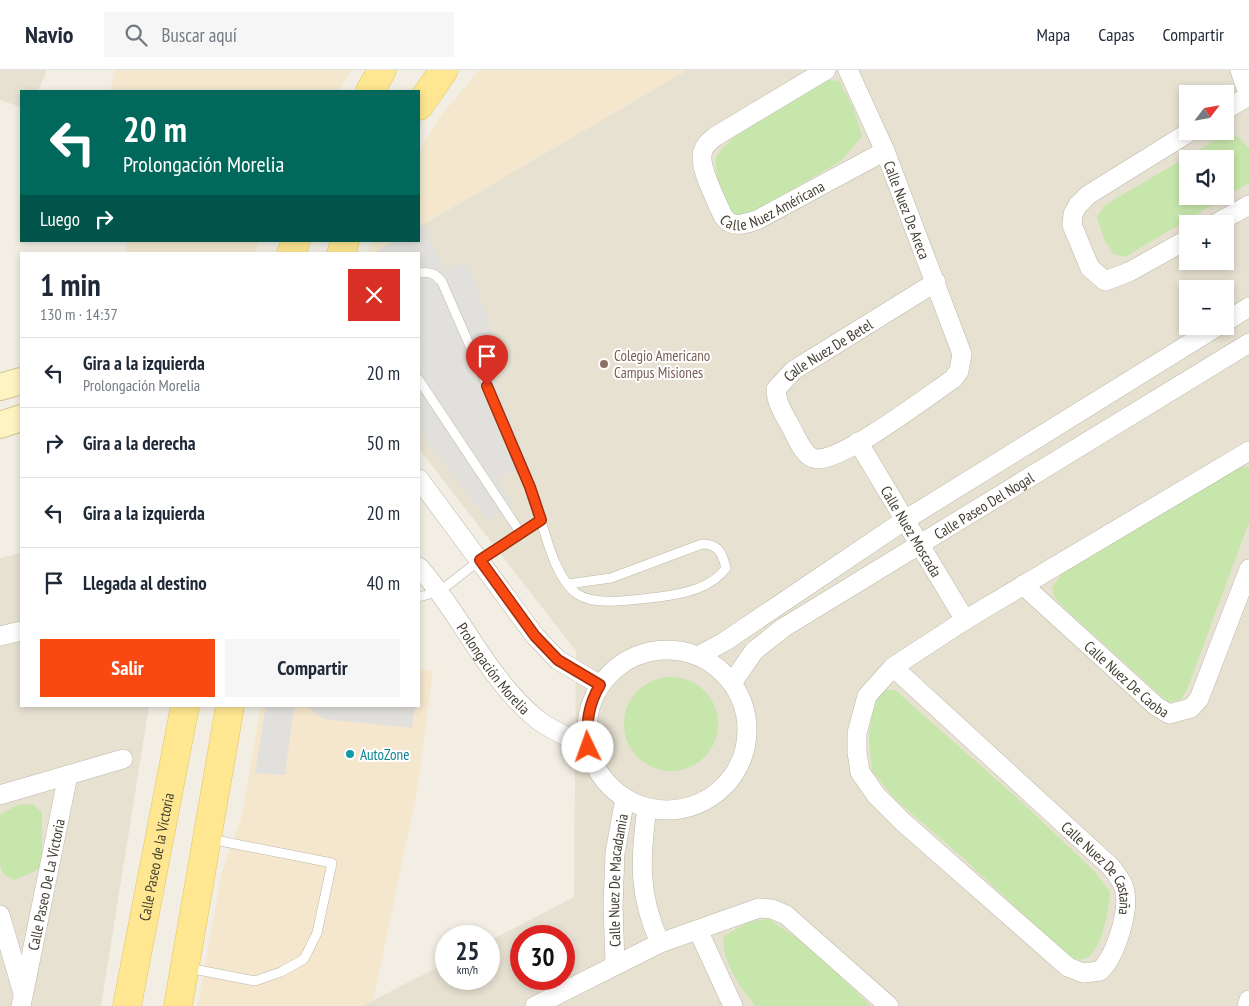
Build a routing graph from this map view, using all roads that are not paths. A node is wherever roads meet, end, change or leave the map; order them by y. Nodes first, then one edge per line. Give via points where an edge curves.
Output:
1 (382, 70) edge
2 (444, 70) edge
3 (826, 70) edge
4 (848, 70) edge
5 (1240, 70) edge
6 (371, 90) edge
7 (1249, 96) edge
8 (420, 105) edge
9 (1234, 105) edge
10 (1179, 138) edge
11 (884, 151) junction
12 (1249, 205) edge
13 (1231, 215) edge
14 (1179, 244) edge
15 (420, 273) edge
16 (936, 282) junction
17 (1249, 307) edge
18 (1234, 316) edge
19 (1203, 335) edge
20 (1249, 343) edge
21 (962, 354) joint
22 (20, 381) edge
23 (420, 382) edge
24 (0, 387) edge
25 (20, 418) edge
26 (0, 425) edge
27 (858, 442) junction
28 (1249, 451) edge
29 (420, 480) edge
30 (541, 520) junction
31 (905, 520) junction
32 (520, 532) junction
33 (920, 546) junction
34 (480, 560) junction
35 (420, 568) edge
36 (1249, 569) edge
37 (568, 584) junction
38 (1023, 585) junction
39 (440, 591) junction
40 (420, 597) edge
41 (965, 620) junction
42 (20, 631) edge
43 (0, 636) edge
44 (698, 656) junction
45 (893, 667) junction
46 (732, 683) junction
47 (600, 685) junction
48 (185, 707) edge
49 (230, 707) edge
50 (588, 747) junction
51 (123, 759) dead end
52 (68, 775) junction
53 (0, 795) edge
54 (625, 798) junction
55 (647, 808) junction
56 (207, 839) junction
57 (0, 915) edge
58 (698, 930) junction
59 (660, 943) junction
60 (616, 964) junction
61 (185, 968) junction
62 (573, 997) edge
63 (22, 1000) edge
64 (1249, 1000) edge
65 (127, 1006) edge
66 (178, 1006) edge
67 (535, 1006) edge
68 (734, 1006) edge
69 (889, 1006) edge
70 (1247, 1006) edge

1 - 6 main road
2 - 8 main road
3 - 11 street, Calle Nuez Américana via 707,143 701,162 728,223 736,225 757,220
4 - 11 street, Calle Nuez De Areca
5 - 7 street
7 - 9 street
10 - 14 street via 1088,195 1073,214 1072,226 1090,268 1105,281 1129,272
11 - 16 street, Calle Nuez De Areca
12 - 13 street
15 - 30 lane via 436,274 442,282 530,487
16 - 21 street, Calle Nuez De Areca
16 - 27 street, Calle Nuez De Betel via 794,370 776,389 778,402 809,455 816,459 824,458
17 - 18 street
19 - 31 street, Calle Paseo Del Nogal
20 - 33 street, Calle Paseo Del Nogal
21 - 27 street, Calle Nuez De Betel via 960,371 953,379
22 - 24 main road
23 - 32 lane
25 - 26 main road
27 - 31 street, Calle Nuez Moscada
28 - 38 street
29 - 34 street
30 - 32 lane
30 - 37 lane via 551,553
31 - 33 street, Calle Nuez Moscada
31 - 44 street, Calle Paseo Del Nogal via 724,642
32 - 34 lane
33 - 41 street, Calle Nuez Moscada
33 - 46 street, Calle Paseo Del Nogal via 772,635 745,661
34 - 39 lane
34 - 47 street via 535,636 558,660
35 - 39 street, Prolongación Morelia
36 - 38 street, Calle Nuez De Caoba via 1199,698 1191,708 1169,714 1156,706
37 - 37 lane via 577,594 588,598 605,601 640,599 692,590 715,580 726,568 721,550 712,544 702,544 611,578
38 - 41 street
39 - 40 lane
39 - 50 street, Prolongación Morelia via 492,672 518,702 539,720
41 - 45 street
42 - 43 street
44 - 46 street via 711,663
44 - 47 street via 669,650 639,654 613,670
45 - 45 street, Calle Nuez De Castaña via 867,696 857,733 860,772 904,823 1068,967 1083,973 1100,972 1109,962 1127,903 1123,884 1110,866
46 - 55 street via 743,705 747,729 744,753 733,775 717,793 695,805 672,810
47 - 50 street via 587,719
48 - 65 main road, Calle Paseo de la Victoria
49 - 56 main road
50 - 54 street via 608,784
51 - 52 street
52 - 53 street
52 - 63 street, Calle Paseo De La Victoria
54 - 55 street
54 - 60 street, Calle Nuez De Macadamia via 615,853
55 - 59 street, Calle Nuez De Macadamia via 641,875 648,915
56 - 61 main road
56 - 61 lane via 332,863 317,933 304,959 255,981
57 - 63 street
58 - 59 street
58 - 68 street
58 - 69 street via 747,911 772,909 800,925
59 - 60 street
60 - 62 street
61 - 66 main road
62 - 67 street
64 - 70 street

